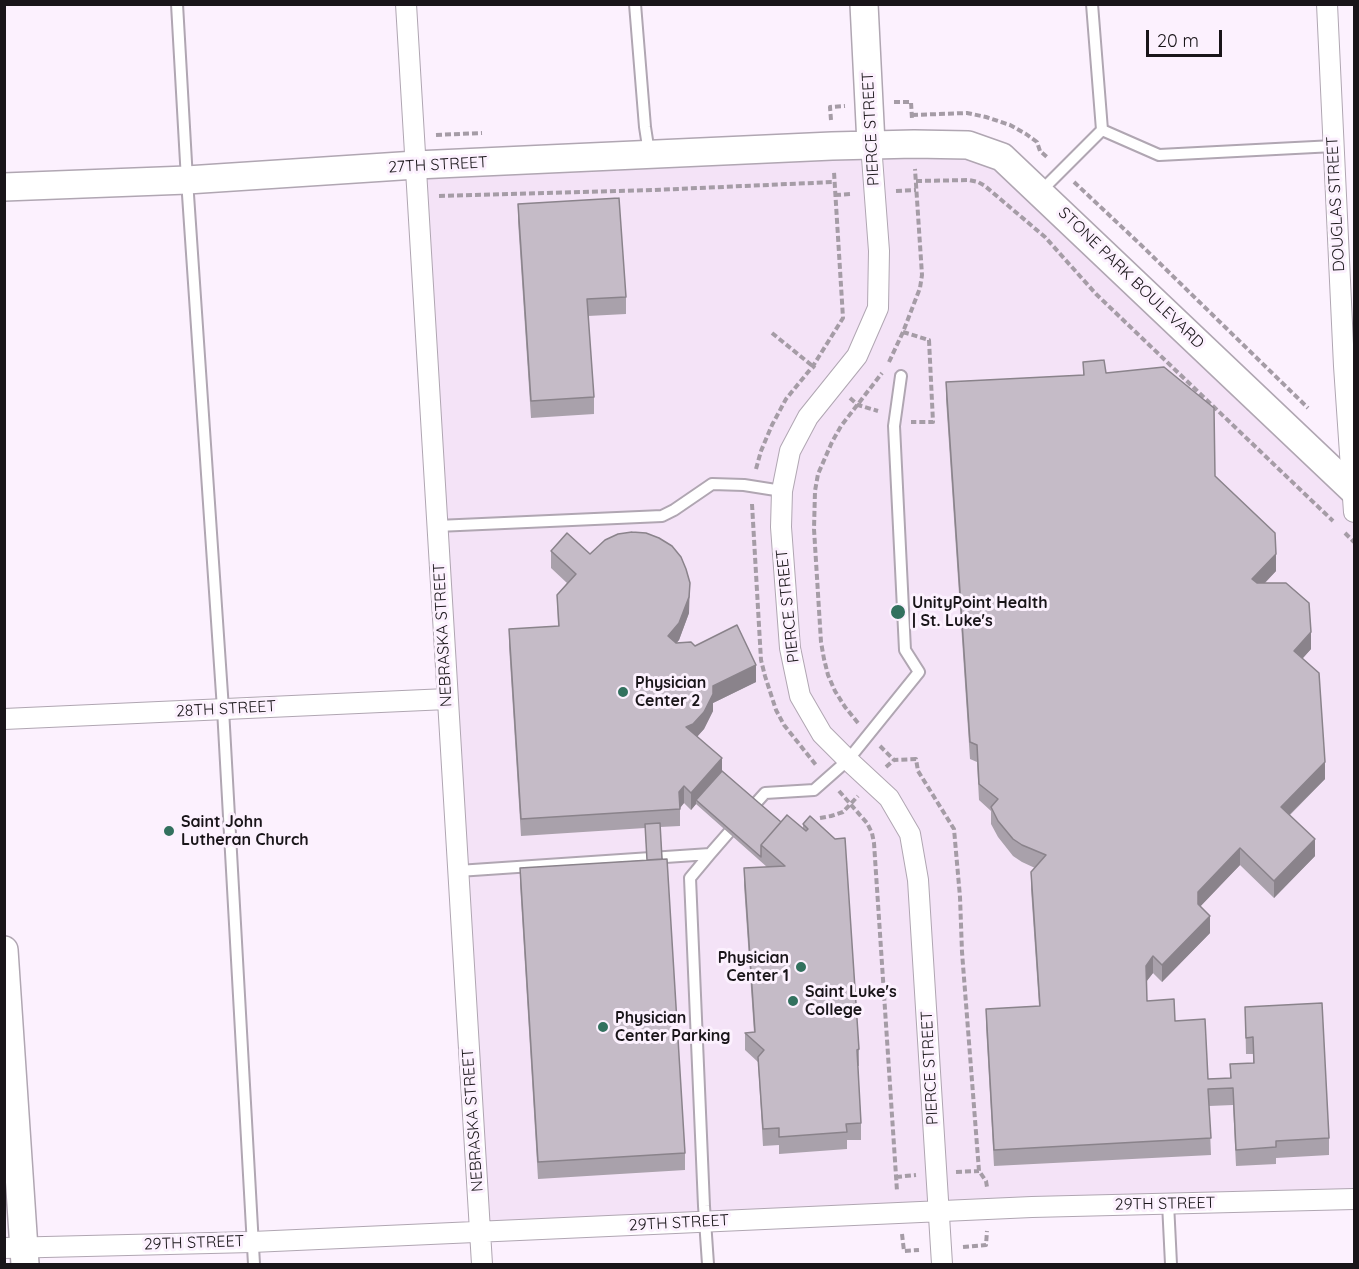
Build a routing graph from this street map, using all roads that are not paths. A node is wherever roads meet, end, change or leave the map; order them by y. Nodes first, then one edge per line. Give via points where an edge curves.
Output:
1 (177, 4) edge
2 (406, 4) edge
3 (635, 4) edge
4 (864, 4) edge
5 (1092, 4) edge
6 (1327, 4) edge
7 (1102, 130) junction
8 (872, 144) junction
9 (1334, 146) junction
10 (650, 155) junction
11 (416, 165) junction
12 (187, 180) junction
13 (4, 187) edge
14 (1040, 192) junction
15 (902, 376) dead end
16 (782, 491) junction
17 (1354, 497) edge
18 (437, 526) junction
19 (447, 699) junction
20 (223, 709) junction
21 (4, 719) edge
22 (848, 760) junction
23 (710, 854) junction
24 (458, 871) junction
25 (4, 950) edge
26 (1354, 1199) edge
27 (1168, 1203) junction
28 (939, 1212) junction
29 (705, 1221) junction
30 (480, 1232) junction
31 (252, 1242) junction
32 (18, 1254) edge
33 (254, 1264) edge
34 (482, 1264) edge
35 (708, 1264) edge
36 (942, 1264) edge
37 (1171, 1264) edge

1 - 12 lane
2 - 11 street, NEBRASKA STREET
3 - 10 lane
4 - 8 main road, PIERCE STREET
5 - 7 lane
6 - 9 street, DOUGLAS STREET
7 - 9 lane via 1159,155
7 - 14 lane
8 - 10 main road, 27TH STREET
8 - 14 main road, STONE PARK BOULEVARD via 968,145 1002,157
8 - 16 street, PIERCE STREET via 879,251 878,308 857,356 808,417 790,451
9 - 17 street, DOUGLAS STREET
10 - 11 main road, 27TH STREET
11 - 12 main road, 27TH STREET
11 - 18 street, NEBRASKA STREET
12 - 13 main road, 27TH STREET
12 - 20 lane
14 - 17 main road, STONE PARK BOULEVARD
15 - 22 lane via 894,426 905,650 919,672
16 - 18 lane via 712,484 662,516
16 - 22 street, PIERCE STREET via 790,648 800,696 822,734
18 - 19 street, NEBRASKA STREET
19 - 20 street, 28TH STREET
19 - 24 street, NEBRASKA STREET
20 - 21 street, 28TH STREET
20 - 31 lane
22 - 23 lane via 814,790 765,793
22 - 28 street, PIERCE STREET via 889,798 909,834 918,880
23 - 24 lane
23 - 29 lane via 690,878
24 - 30 street, NEBRASKA STREET
25 - 32 main road
26 - 27 street, 29TH STREET
27 - 28 street, 29TH STREET
27 - 37 lane
28 - 29 street, 29TH STREET
28 - 36 street, PIERCE STREET
29 - 30 street, 29TH STREET
29 - 35 lane
30 - 31 street, 29TH STREET
30 - 34 street, NEBRASKA STREET
31 - 32 street, 29TH STREET
31 - 33 lane

